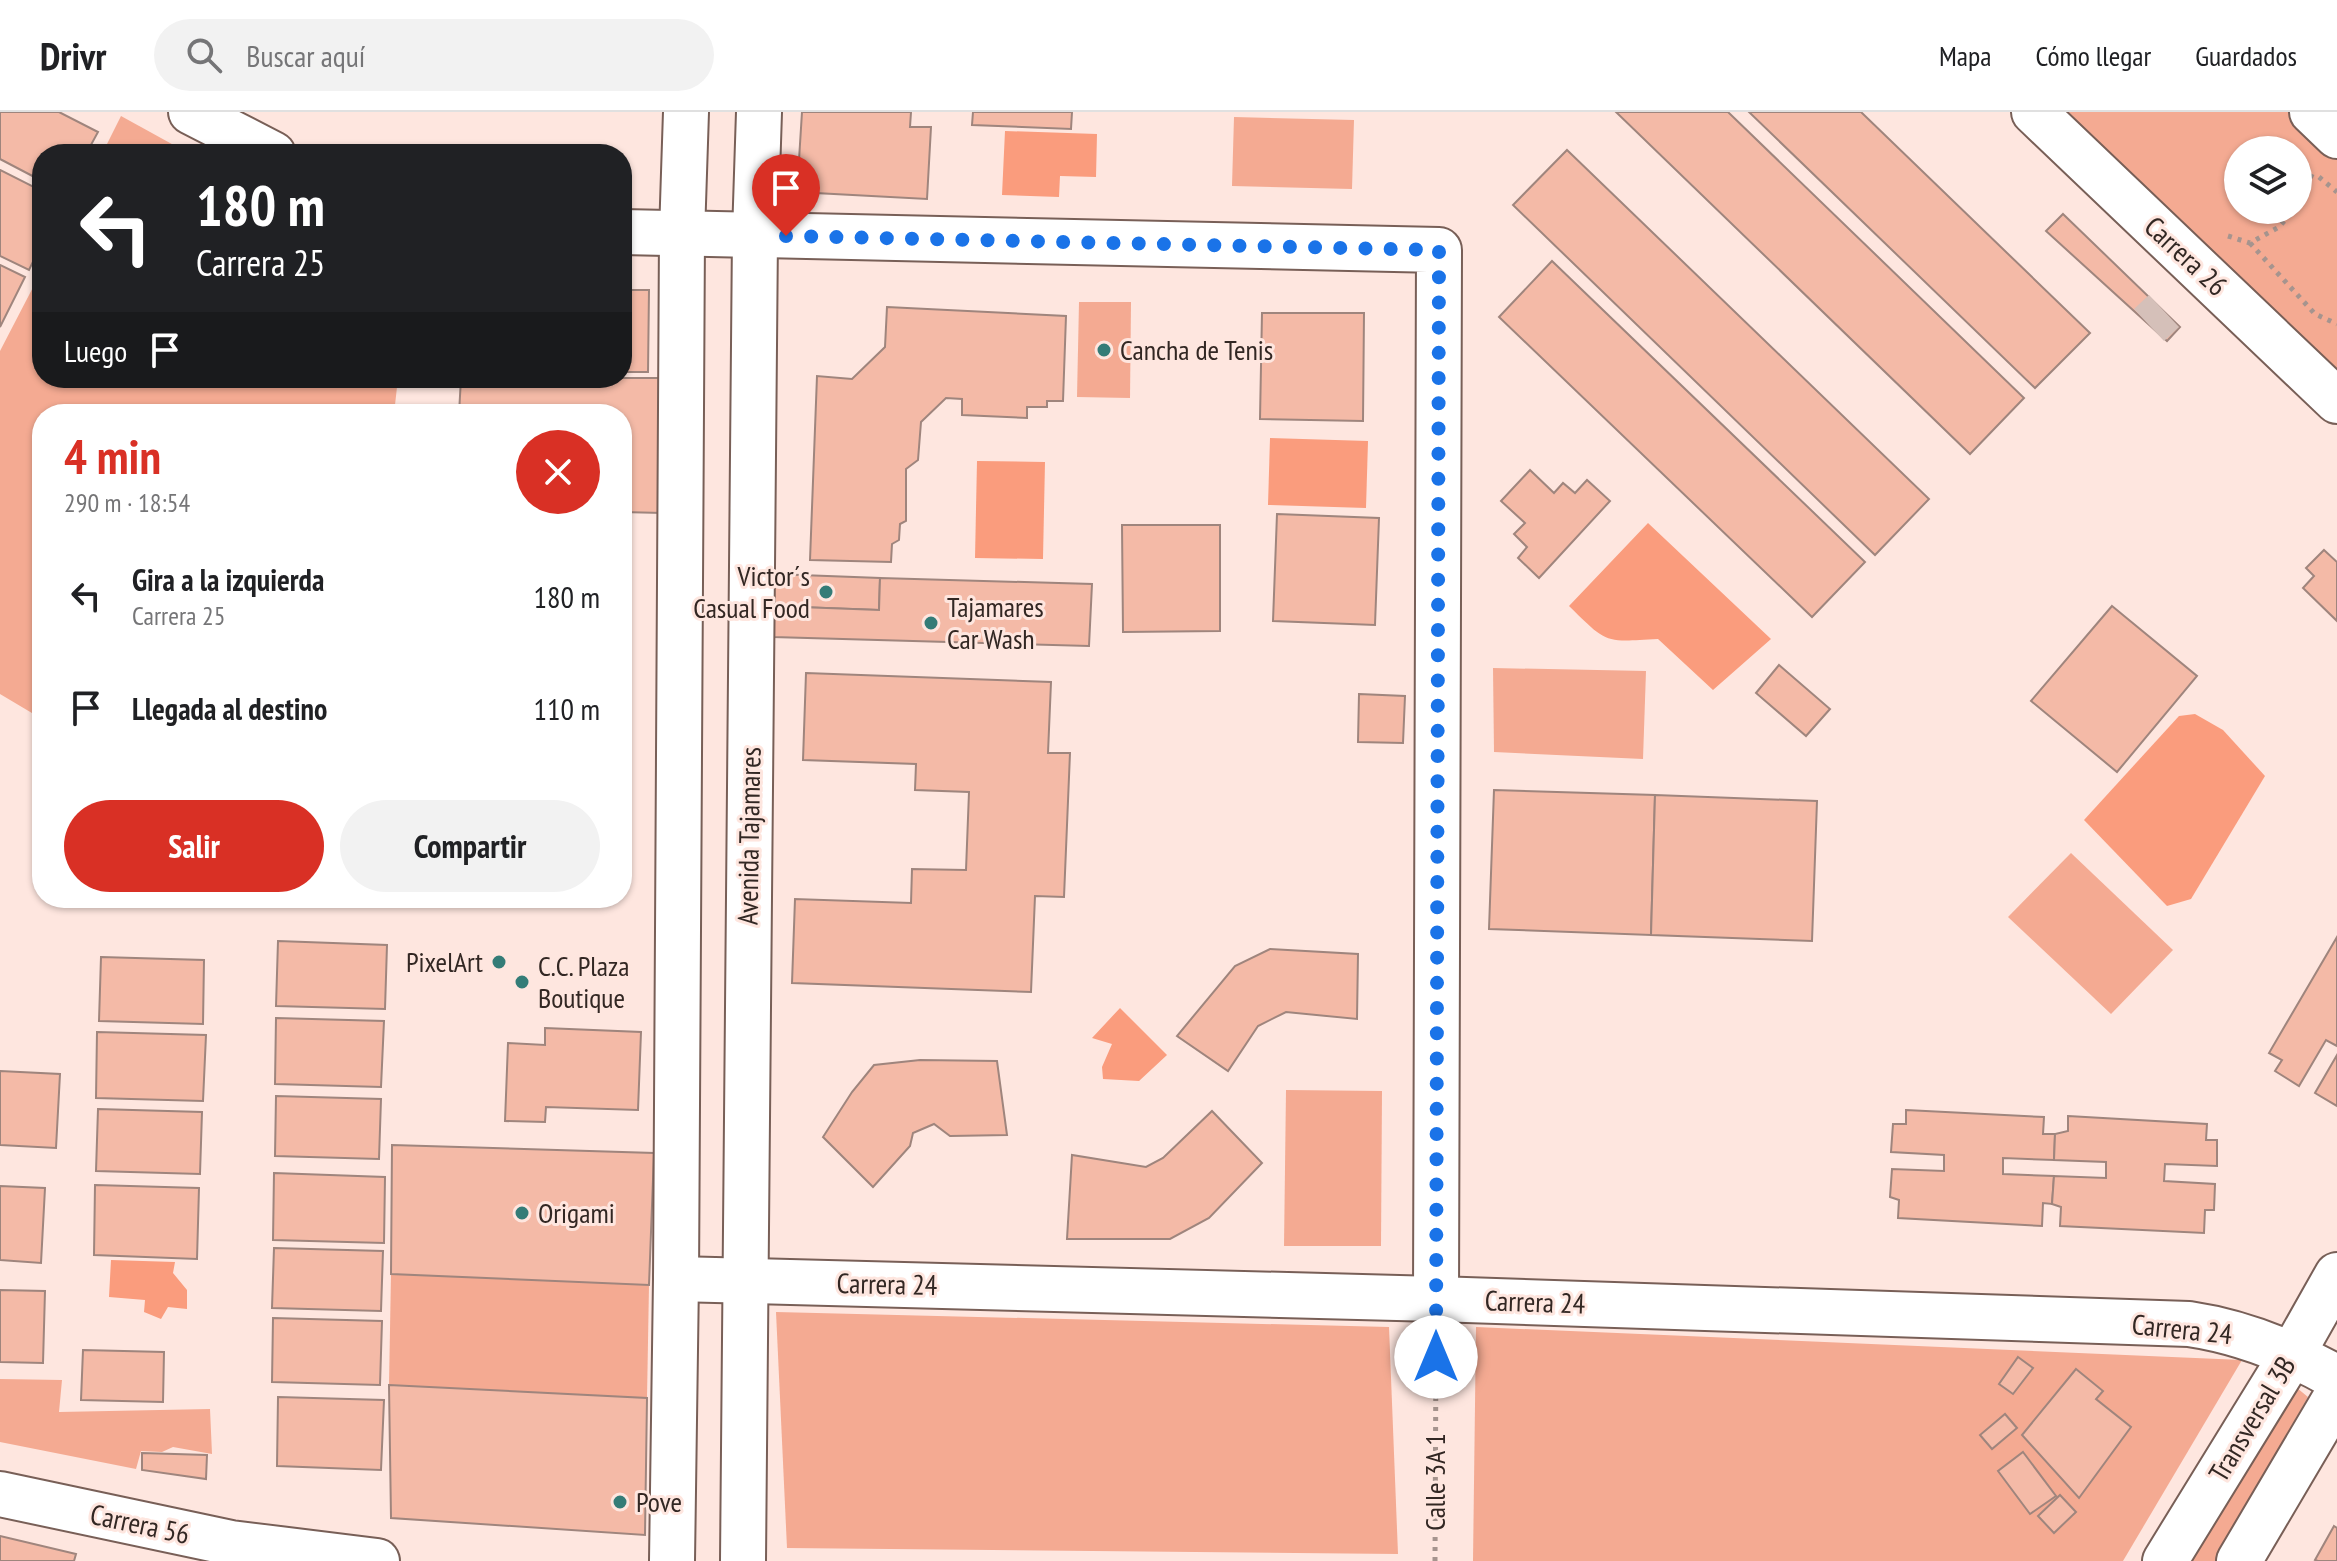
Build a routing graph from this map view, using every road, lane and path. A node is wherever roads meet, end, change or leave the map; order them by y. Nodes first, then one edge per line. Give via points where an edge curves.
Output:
1 (191, 112) edge
2 (686, 112) edge
3 (759, 112) edge
4 (2034, 112) edge
5 (2312, 112) edge
6 (2337, 136) edge
7 (253, 144) edge
8 (2312, 174) edge
9 (2337, 192) edge
10 (2282, 224) edge
11 (632, 232) edge
12 (682, 234) junction
13 (755, 235) junction
14 (2225, 235) dead end
15 (2250, 243) junction
16 (2337, 324) edge
17 (2337, 401) edge
18 (2337, 1275) edge
19 (676, 1279) junction
20 (745, 1280) junction
21 (1436, 1299) junction
22 (2293, 1353) junction
23 (2337, 1378) edge
24 (2337, 1395) edge
25 (0, 1494) edge
26 (377, 1561) edge
27 (672, 1561) edge
28 (743, 1561) edge
29 (1435, 1561) edge
30 (2165, 1561) edge
31 (2239, 1561) edge

1 - 7 street
2 - 12 street
3 - 13 street, Avenida Tajamares
4 - 17 street, Carrera 26
5 - 6 street
8 - 9 path
10 - 15 path
11 - 12 street
12 - 13 street
12 - 19 street
13 - 20 street, Avenida Tajamares
13 - 21 street via 1439,250
14 - 15 path
15 - 16 path via 2315,314
18 - 22 street, Transversal 3B
19 - 20 street, Carrera 24
19 - 27 street
20 - 21 street, Carrera 24
20 - 28 street, Avenida Tajamares
21 - 22 street, Carrera 24 via 2189,1324 2226,1329
21 - 29 path, Calle 3A 1
22 - 23 street, Carrera 24
22 - 30 street, Transversal 3B
24 - 31 street
25 - 26 street, Carrera 56 via 231,1543

